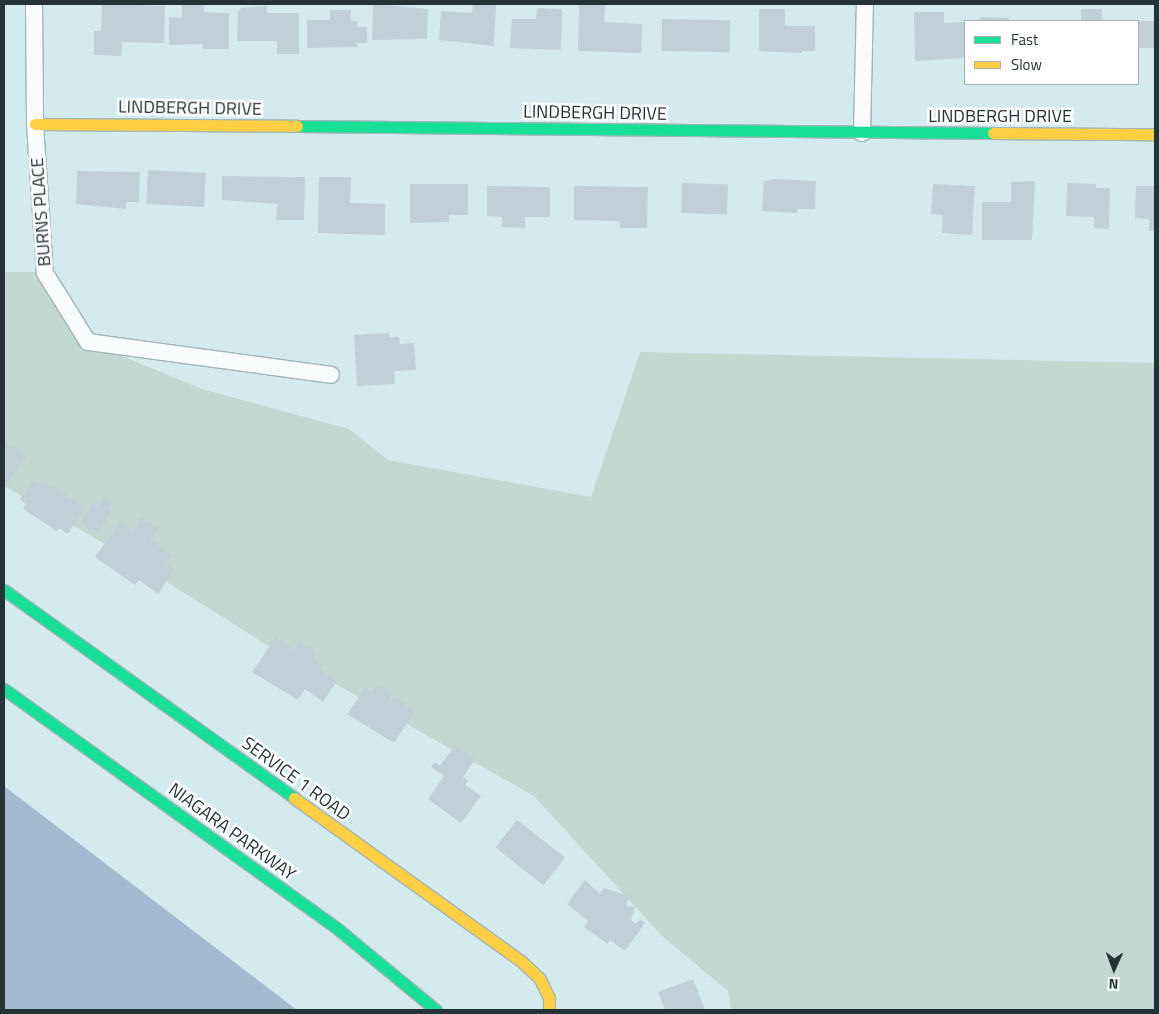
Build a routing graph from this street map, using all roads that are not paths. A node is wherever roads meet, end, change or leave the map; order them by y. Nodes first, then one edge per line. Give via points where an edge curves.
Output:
1 (34, 4) edge
2 (865, 4) edge
3 (34, 124) junction
4 (862, 133) junction
5 (1155, 134) edge
6 (332, 375) dead end
7 (4, 590) edge
8 (4, 689) edge
9 (436, 1010) edge
10 (549, 1010) edge

1 - 3 street, BURNS PLACE
2 - 4 street
3 - 4 street, LINDBERGH DRIVE
3 - 6 street, BURNS PLACE via 45,273 88,342
4 - 5 street, LINDBERGH DRIVE
7 - 10 street, SERVICE 1 ROAD via 521,961 540,979 549,998
8 - 9 street, NIAGARA PARKWAY via 339,930

